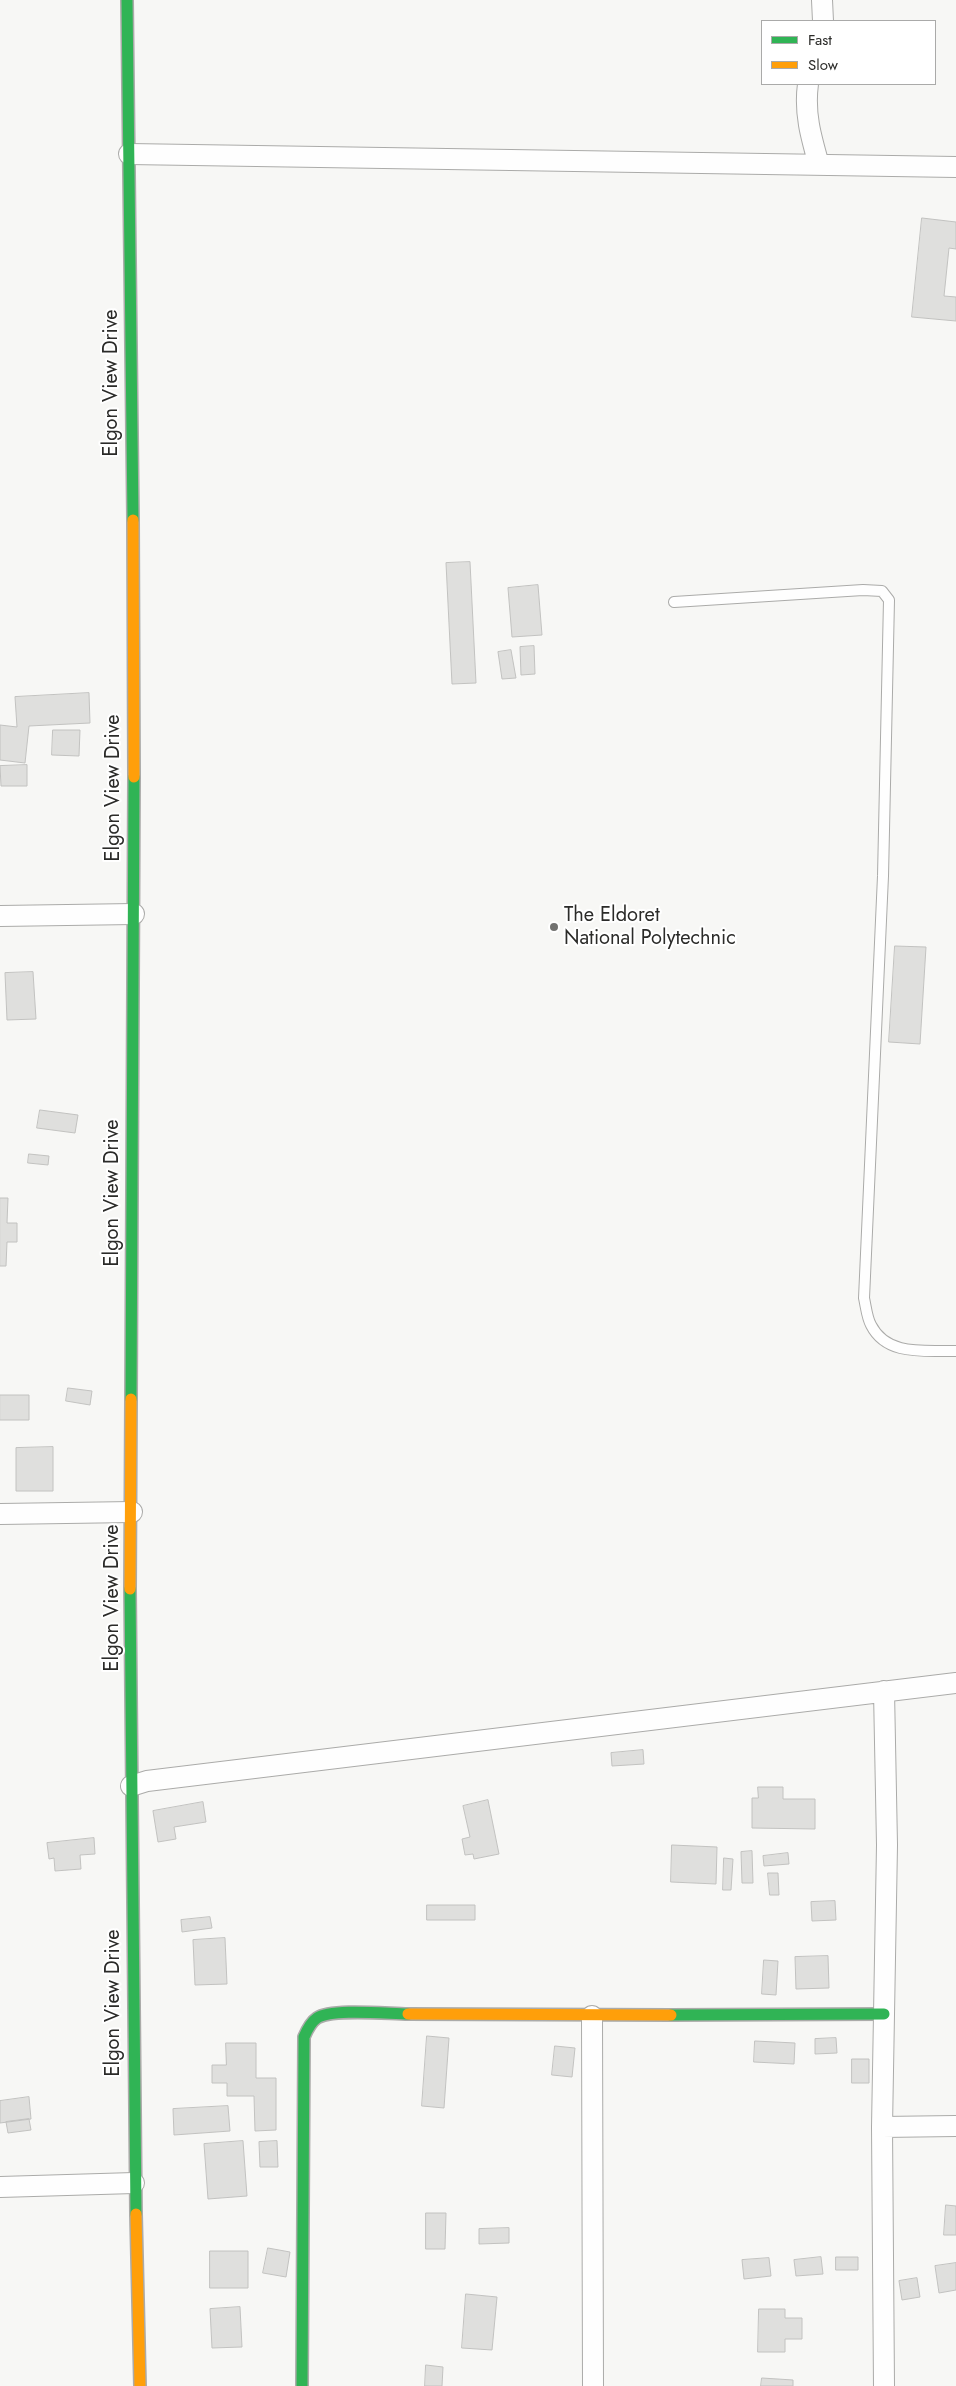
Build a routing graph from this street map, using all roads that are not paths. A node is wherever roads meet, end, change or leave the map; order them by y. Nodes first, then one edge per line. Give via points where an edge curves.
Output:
1 (127, 0) edge
2 (822, 0) edge
3 (822, 20) edge
4 (808, 85) edge
5 (129, 154) junction
6 (819, 165) junction
7 (956, 166) edge
8 (674, 602) dead end
9 (134, 914) junction
10 (0, 916) edge
11 (956, 1351) edge
12 (132, 1512) junction
13 (0, 1514) edge
14 (956, 1684) edge
15 (884, 1691) junction
16 (131, 1786) junction
17 (884, 2014) junction
18 (592, 2016) junction
19 (956, 2126) edge
20 (882, 2127) junction
21 (134, 2183) junction
22 (0, 2187) edge
23 (140, 2386) edge
24 (302, 2386) edge
25 (593, 2386) edge
26 (884, 2386) edge

1 - 5 street, Elgon View Drive
2 - 3 street
4 - 6 street via 806,112
5 - 6 street
5 - 9 street, Elgon View Drive
6 - 7 street
8 - 11 lane via 863,590 882,591 889,600 883,876 864,1298 870,1324 880,1340 909,1350
9 - 10 street
9 - 12 street, Elgon View Drive
12 - 13 street
12 - 16 street, Elgon View Drive
14 - 15 street
15 - 16 street via 147,1781
15 - 17 street via 887,1845
16 - 21 street, Elgon View Drive
17 - 18 street
17 - 20 street
18 - 24 street via 336,2013 312,2020 304,2037
18 - 25 street
19 - 20 street
20 - 26 street
21 - 22 street
21 - 23 street, Elgon View Drive

